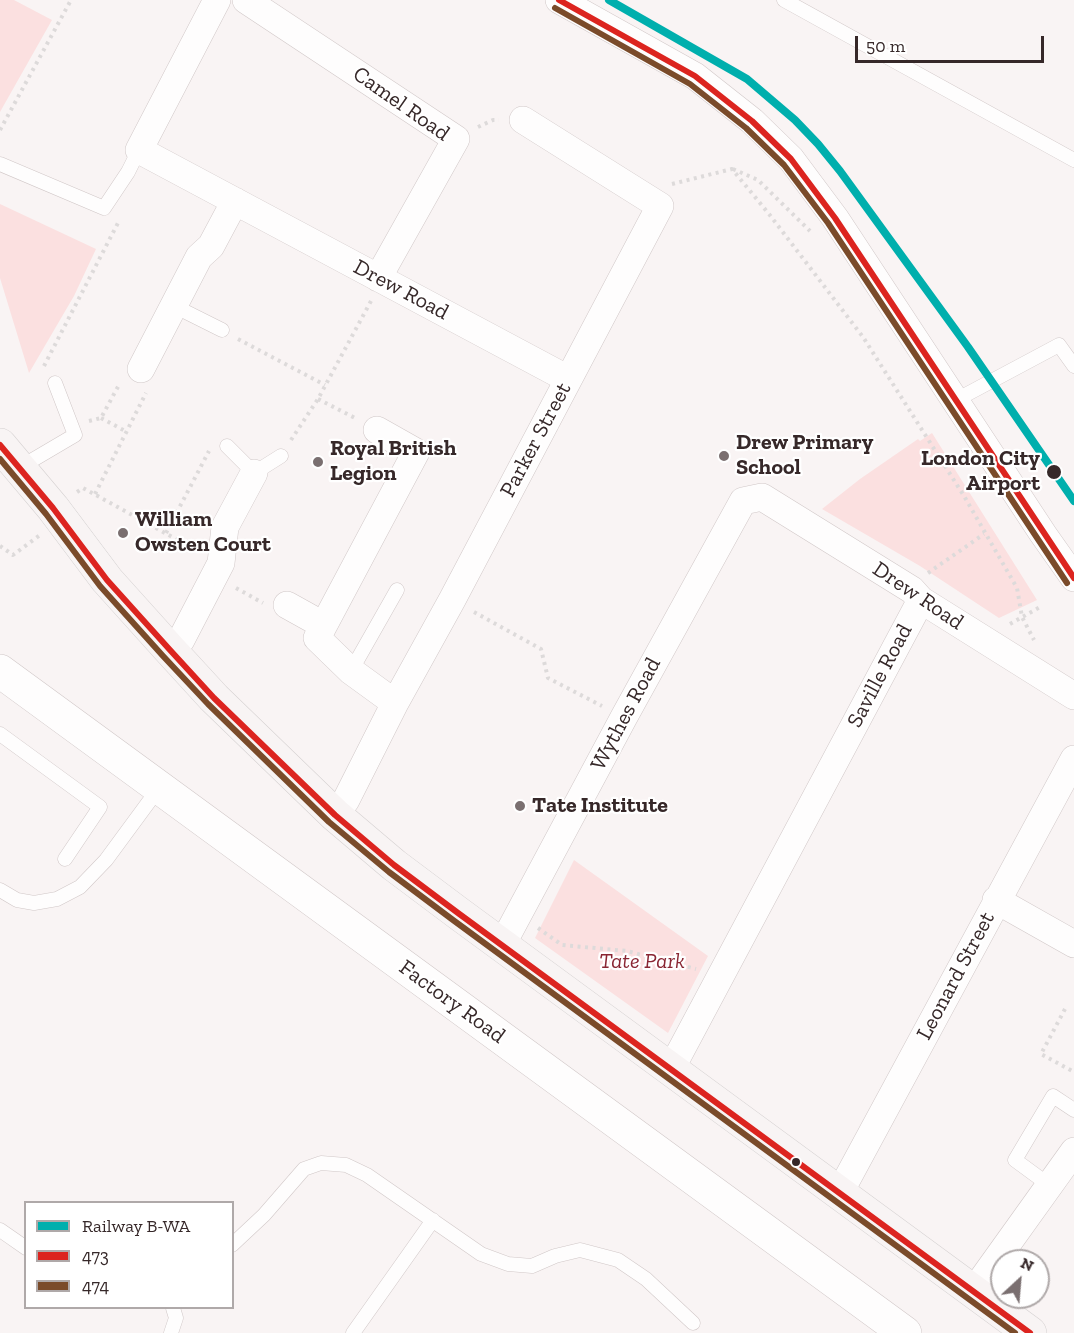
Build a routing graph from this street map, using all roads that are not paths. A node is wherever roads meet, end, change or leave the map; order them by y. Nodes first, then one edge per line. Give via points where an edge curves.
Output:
1 (217, 0) edge
2 (246, 0) edge
3 (559, 0) edge
4 (784, 0) edge
5 (523, 120) road end
6 (139, 150) junction
7 (1074, 160) edge
8 (0, 164) edge
9 (235, 201) junction
10 (380, 279) junction
11 (174, 306) junction
12 (222, 330) road end
13 (1059, 345) junction
14 (1074, 354) edge
15 (1074, 366) edge
16 (139, 376) road end
17 (568, 379) junction
18 (55, 383) road end
19 (956, 400) junction
20 (377, 430) road end
21 (227, 446) dead end
22 (281, 456) road end
23 (10, 457) edge
24 (254, 473) junction
25 (762, 497) joint
26 (1074, 578) edge
27 (397, 590) dead end
28 (916, 595) junction
29 (287, 605) road end
30 (322, 625) junction
31 (170, 650) junction
32 (0, 671) edge
33 (351, 671) junction
34 (1074, 696) edge
35 (395, 704) junction
36 (0, 734) edge
37 (1074, 759) edge
38 (159, 788) junction
39 (335, 815) junction
40 (65, 859) dead end
41 (0, 890) edge
42 (996, 900) junction
43 (1074, 944) edge
44 (502, 945) junction
45 (671, 1069) junction
46 (1074, 1110) edge
47 (1074, 1151) edge
48 (1049, 1185) junction
49 (838, 1193) junction
50 (433, 1221) junction
51 (0, 1230) edge
52 (234, 1243) edge
53 (24, 1247) edge
54 (974, 1292) junction
55 (173, 1309) edge
56 (693, 1323) dead end
57 (171, 1333) edge
58 (353, 1333) edge
59 (904, 1333) edge
60 (1030, 1333) edge

1 - 6 street
2 - 10 street, Camel Road via 456,139
3 - 19 street via 696,76 774,141 825,203
4 - 7 lane
5 - 17 street, Parker Street via 660,206
6 - 8 lane via 104,208
6 - 9 street, Drew Road
9 - 10 street, Drew Road
9 - 11 street
10 - 17 street, Drew Road
11 - 12 lane
11 - 16 street
13 - 14 lane
13 - 15 lane
13 - 19 lane
17 - 35 street, Parker Street
18 - 23 lane via 75,435
19 - 26 street
20 - 30 street via 416,452
21 - 24 lane
22 - 24 lane
23 - 31 main road via 48,520
24 - 31 street via 225,527 217,570 181,640
25 - 28 street, Drew Road
25 - 44 street, Wythes Road via 743,501
27 - 33 lane
28 - 34 street, Drew Road
28 - 45 street, Saville Road
29 - 30 street
30 - 33 street via 316,638
31 - 39 main road
32 - 38 street, Factory Road
33 - 35 street
35 - 39 street, Parker Street
36 - 40 lane via 100,807
37 - 42 street, Leonard Street
38 - 41 lane via 106,860 80,887 57,899 34,903 17,900
38 - 59 street, Factory Road
39 - 44 main road via 394,865
42 - 43 street
42 - 49 street, Leonard Street
44 - 45 main road
45 - 49 main road
46 - 48 lane via 1053,1096 1015,1160
47 - 48 street
48 - 54 street
49 - 54 main road
50 - 52 lane via 367,1174 346,1165 321,1163 304,1169
50 - 56 lane via 481,1254 508,1264 532,1266 580,1250 618,1260 646,1279
50 - 58 lane
51 - 53 lane
54 - 60 main road
55 - 57 lane via 176,1318

